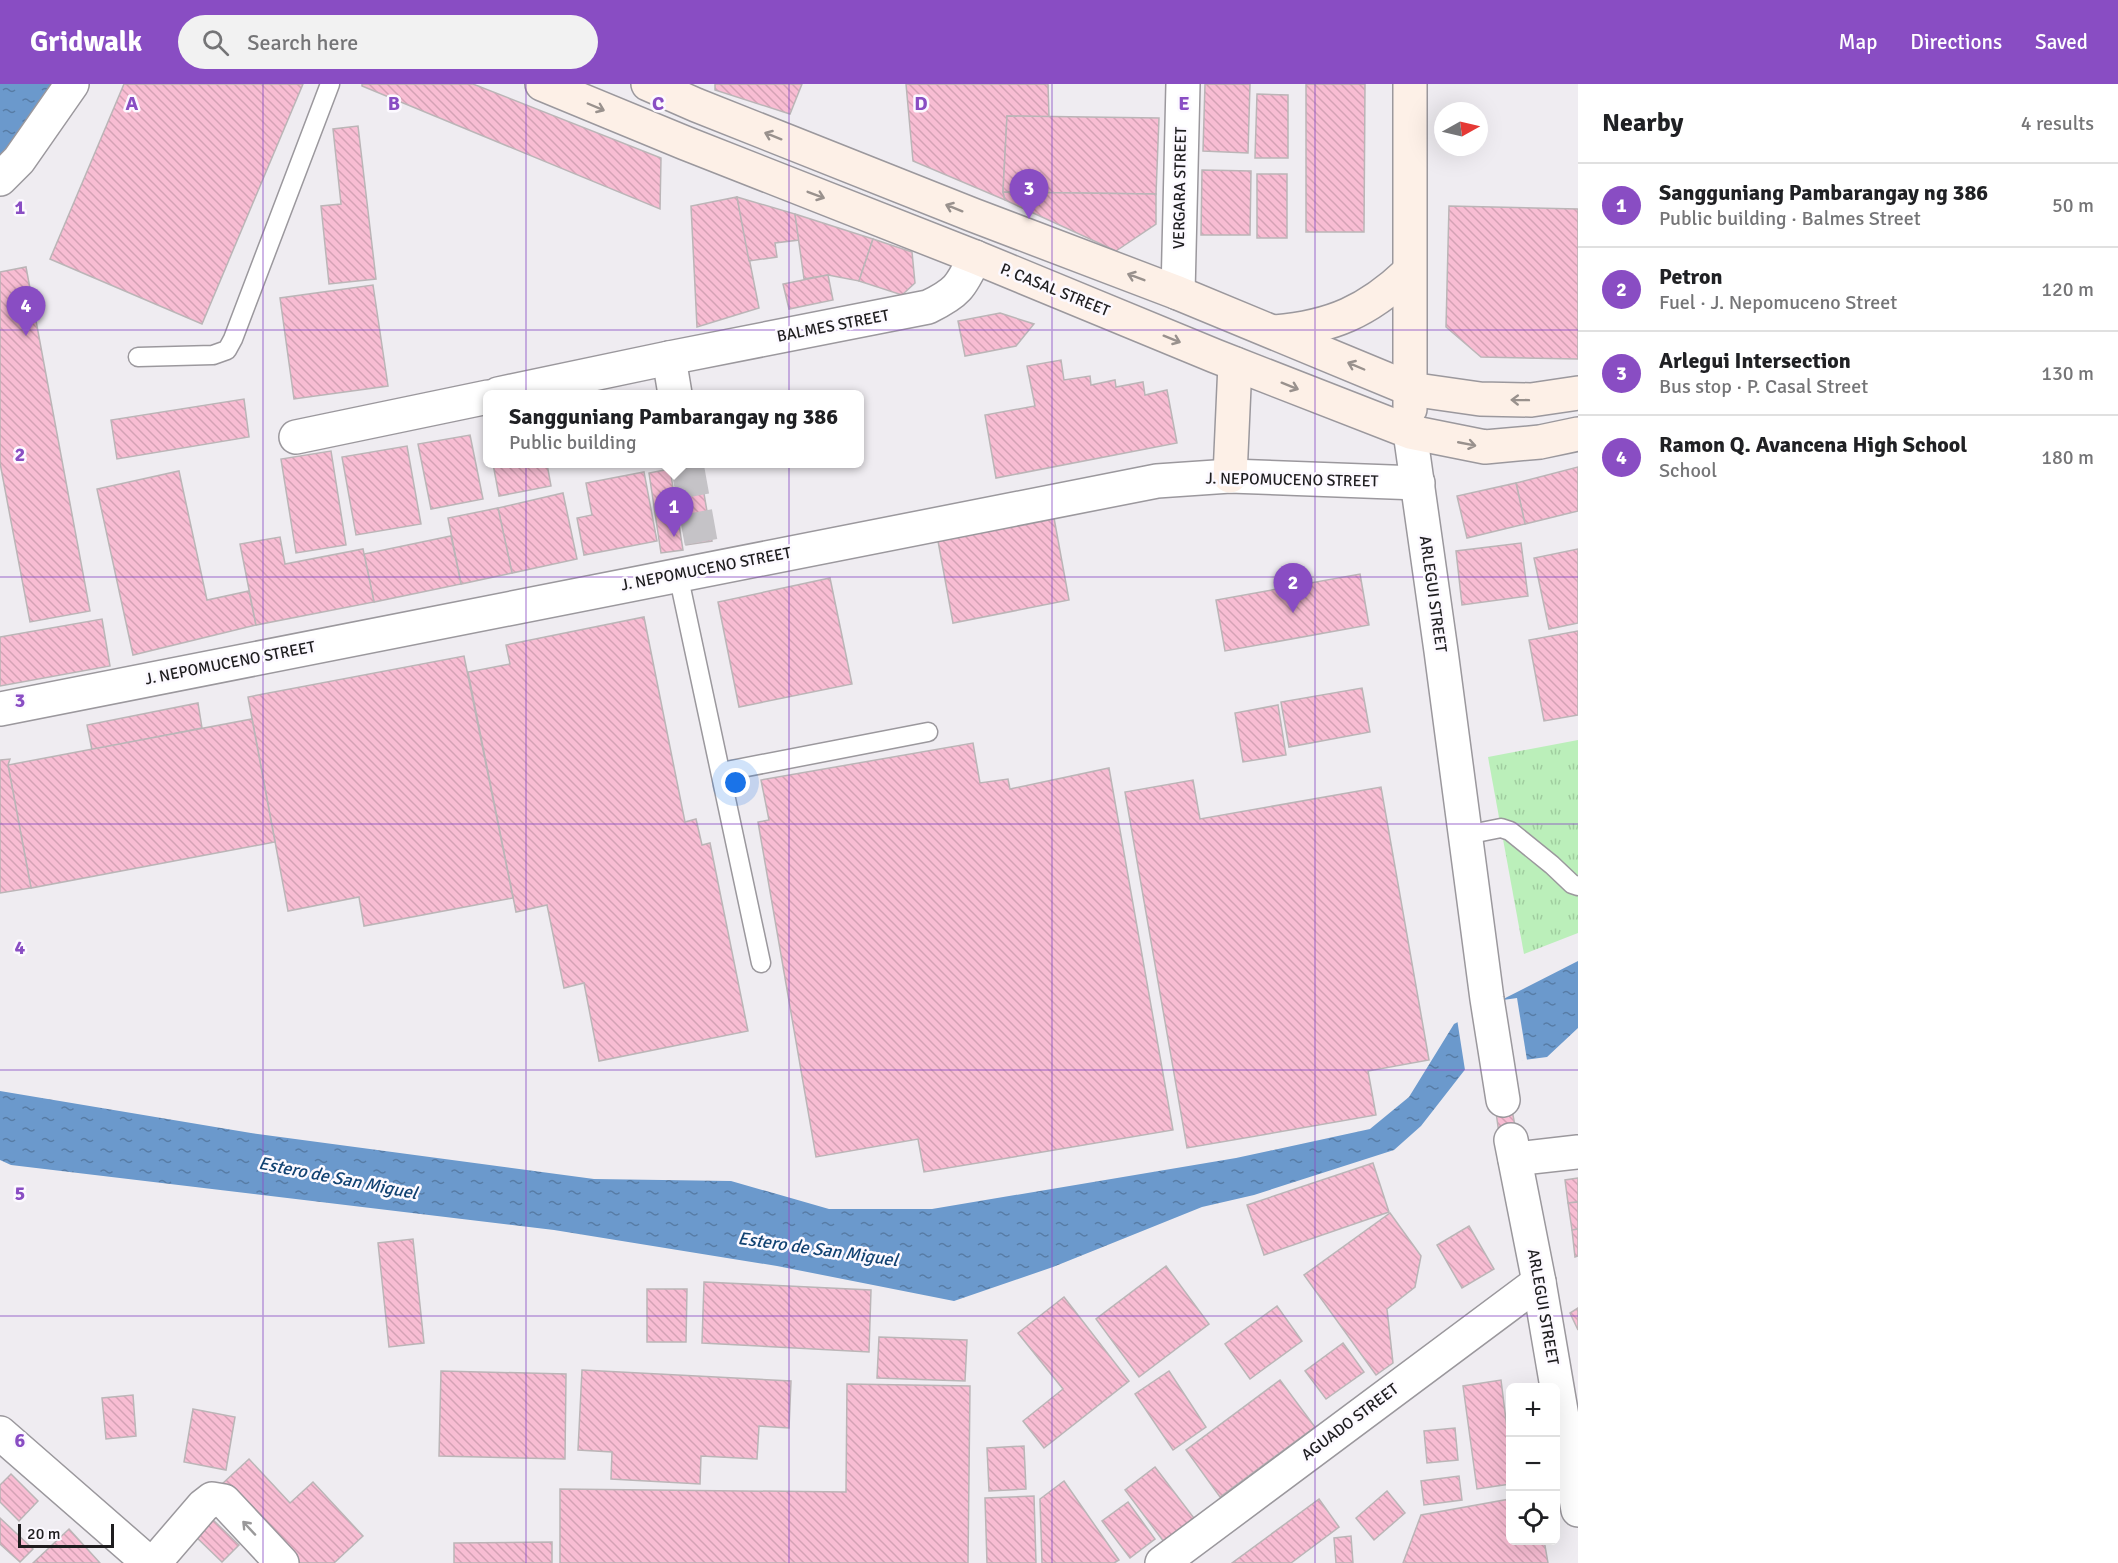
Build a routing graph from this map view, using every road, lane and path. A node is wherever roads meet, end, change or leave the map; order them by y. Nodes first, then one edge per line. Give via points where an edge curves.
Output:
1 (72, 84) edge
2 (330, 84) edge
3 (542, 84) edge
4 (648, 84) edge
5 (1183, 84) edge
6 (1410, 84) edge
7 (696, 105) junction
8 (685, 143) junction
9 (0, 179) edge
10 (975, 257) junction
11 (1409, 272) junction
12 (1178, 293) junction
13 (1272, 332) junction
14 (138, 357) dead end
15 (669, 358) junction
16 (1235, 364) junction
17 (1410, 389) junction
18 (517, 390) edge
19 (674, 390) edge
20 (1578, 393) edge
21 (483, 397) edge
22 (1410, 432) junction
23 (1578, 434) edge
24 (296, 437) dead end
25 (1230, 476) junction
26 (1418, 483) junction
27 (695, 562) junction
28 (0, 709) edge
29 (928, 732) dead end
30 (721, 772) junction
31 (1466, 835) junction
32 (1578, 886) edge
33 (761, 963) dead end
34 (1513, 1149) junction
35 (1578, 1152) edge
36 (1539, 1282) junction
37 (0, 1433) edge
38 (1578, 1510) edge
39 (149, 1563) edge
40 (154, 1563) edge
41 (282, 1563) edge
42 (1162, 1563) edge

1 - 9 street via 19,160
2 - 14 lane via 227,350 213,355
3 -> 8 main road, P. CASAL STREET
4 - 7 main road
5 - 12 street, VERGARA STREET
6 - 11 main road, ARLEGUI STREET
7 - 8 main road
12 -> 7 main road
8 -> 10 main road, P. CASAL STREET
10 - 15 street, BALMES STREET via 963,284 928,307
10 -> 16 main road, P. CASAL STREET
11 - 13 main road via 1361,310 1303,330
11 - 17 main road, ARLEGUI STREET
12 - 13 main road
17 -> 13 main road
15 - 18 street, BALMES STREET
15 - 19 street
16 -> 22 main road, P. CASAL STREET
16 - 25 main road
20 -> 17 main road via 1532,400 1480,399
17 - 22 main road, ARLEGUI STREET
21 - 24 street
22 -> 23 main road, P. CASAL STREET via 1485,447
22 - 26 street, ARLEGUI STREET
25 - 26 street, J. NEPOMUCENO STREET
25 - 27 street, J. NEPOMUCENO STREET via 1157,482
26 - 31 street, ARLEGUI STREET
27 - 28 street, J. NEPOMUCENO STREET
27 - 30 lane
29 - 30 lane
30 - 33 lane
31 - 32 lane via 1501,828 1510,831
31 - 34 street, ARLEGUI STREET via 1503,1100 1519,1103 1523,1133
34 - 35 street
34 - 36 street, ARLEGUI STREET
36 - 38 street, ARLEGUI STREET
36 - 42 street, AGUADO STREET
37 - 39 street
41 -> 40 street via 224,1501 212,1499

